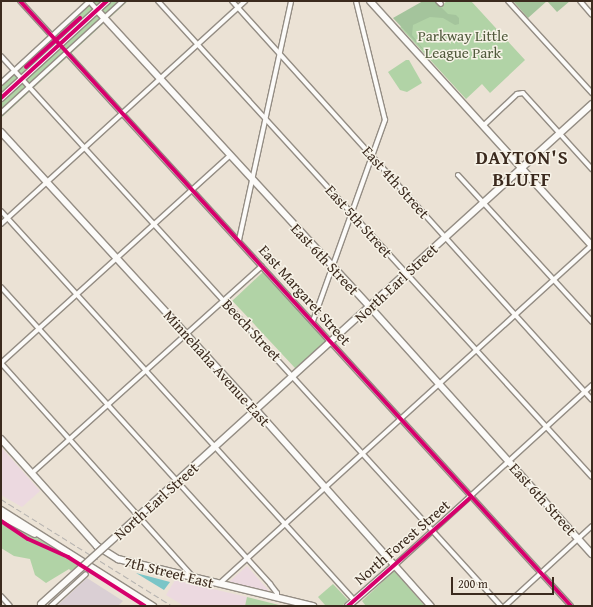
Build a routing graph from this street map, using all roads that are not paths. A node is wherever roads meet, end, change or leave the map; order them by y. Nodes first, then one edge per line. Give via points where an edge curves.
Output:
1 (20, 1) edge
2 (90, 1) edge
3 (106, 1) edge
4 (123, 1) edge
5 (158, 1) edge
6 (232, 1) edge
7 (245, 1) edge
8 (291, 1) edge
9 (356, 1) edge
10 (370, 1) edge
11 (508, 1) edge
12 (580, 1) edge
13 (238, 8) junction
14 (97, 10) junction
15 (592, 15) edge
16 (104, 18) junction
17 (52, 36) junction
18 (198, 45) junction
19 (67, 53) junction
20 (280, 54) junction
21 (1, 56) edge
22 (14, 71) junction
23 (22, 79) junction
24 (161, 80) junction
25 (1, 83) edge
26 (30, 87) junction
27 (592, 94) edge
28 (1, 98) edge
29 (592, 104) edge
30 (1, 113) edge
31 (123, 114) junction
32 (265, 119) junction
33 (483, 126) junction
34 (1, 132) edge
35 (560, 133) junction
36 (85, 148) junction
37 (230, 155) junction
38 (373, 156) junction
39 (522, 168) junction
40 (592, 169) edge
41 (458, 175) dead end
42 (253, 179) junction
43 (47, 182) junction
44 (192, 190) junction
45 (484, 204) junction
46 (1, 211) edge
47 (353, 213) junction
48 (8, 218) junction
49 (1, 224) edge
50 (155, 224) junction
51 (446, 237) junction
52 (239, 240) junction
53 (592, 245) edge
54 (117, 259) junction
55 (262, 266) junction
56 (333, 267) junction
57 (407, 273) junction
58 (553, 280) junction
59 (1, 287) edge
60 (77, 294) junction
61 (225, 300) junction
62 (370, 307) junction
63 (516, 315) junction
64 (313, 321) junction
65 (592, 322) edge
66 (39, 329) junction
67 (187, 335) junction
68 (332, 342) junction
69 (477, 350) junction
70 (1, 363) edge
71 (147, 371) junction
72 (294, 377) junction
73 (440, 385) junction
74 (592, 385) edge
75 (585, 392) junction
76 (592, 400) edge
77 (108, 405) junction
78 (257, 411) junction
79 (401, 420) junction
80 (547, 427) junction
81 (1, 439) edge
82 (70, 440) junction
83 (216, 448) junction
84 (363, 454) junction
85 (509, 462) junction
86 (32, 473) junction
87 (592, 477) edge
88 (178, 482) junction
89 (326, 489) junction
90 (471, 497) junction
91 (1, 510) edge
92 (1, 516) edge
93 (139, 516) junction
94 (286, 524) junction
95 (592, 526) edge
96 (433, 531) junction
97 (578, 539) junction
98 (592, 554) edge
99 (247, 559) junction
100 (82, 560) junction
101 (394, 565) junction
102 (541, 573) junction
103 (86, 574) dead end
104 (194, 578) junction
105 (219, 584) junction
106 (1, 596) edge
107 (277, 598) junction
108 (354, 600) junction
109 (40, 605) edge
110 (10, 606) edge
111 (51, 606) edge
112 (153, 606) edge
113 (312, 606) edge
114 (348, 606) edge
115 (431, 606) edge
116 (501, 606) edge
117 (505, 606) edge
118 (571, 606) edge

1 - 17 street
2 - 14 street, East 6th Street
2 - 17 street
3 - 14 street
4 - 16 street
5 - 18 street, East 5th Street
6 - 13 street, East 4th Street
7 - 13 street
8 - 20 street
9 - 38 street via 385,120
10 - 33 street
11 - 27 street
12 - 15 street
13 - 18 street
13 - 20 street, East 4th Street
14 - 16 street, East 6th Street
14 - 23 street
16 - 19 street
16 - 24 street, East 6th Street
17 - 22 street
18 - 24 street
18 - 32 street, East 5th Street
19 - 26 street
19 - 31 street, East Margaret Street
20 - 32 street
20 - 38 street, East 4th Street
21 - 22 street, Beech Street
22 - 23 street, Beech Street
22 - 25 street
23 - 26 street, Beech Street
23 - 28 street
24 - 31 street
24 - 37 street, East 6th Street
26 - 30 street
26 - 36 street, Beech Street
29 - 35 street, North Earl Street
31 - 36 street
31 - 44 street, East Margaret Street
32 - 42 street
32 - 47 street, East 5th Street
33 - 35 street via 520,92
33 - 39 street
34 - 43 street, Minnehaha Avenue East
35 - 39 street, North Earl Street
35 - 40 street
36 - 43 street
36 - 50 street, Beech Street
37 - 42 street, East 6th Street
37 - 44 street
38 - 47 street
38 - 51 street, East 4th Street
39 - 45 street, North Earl Street
39 - 53 street
41 - 45 street
42 - 52 street
42 - 56 street, East 6th Street
43 - 48 street
43 - 54 street, Minnehaha Avenue East
44 - 50 street
44 - 52 street, East Margaret Street
45 - 51 street, North Earl Street
45 - 58 street
46 - 48 street
47 - 56 street
47 - 57 street, East 5th Street
48 - 49 street
48 - 60 street
50 - 54 street
50 - 61 street, Beech Street
51 - 57 street, North Earl Street
51 - 63 street, East 4th Street
52 - 55 street, East Margaret Street
53 - 58 street
54 - 60 street
54 - 67 street, Minnehaha Avenue East
55 - 61 street
55 - 64 street, East Margaret Street
56 - 62 street, East 6th Street
56 - 64 street
57 - 62 street, North Earl Street
57 - 69 street, East 5th Street
58 - 63 street
58 - 65 street
59 - 66 street
60 - 66 street
60 - 71 street
61 - 67 street
61 - 72 street, Beech Street
62 - 68 street, North Earl Street
62 - 73 street, East 6th Street
63 - 69 street
63 - 75 street, East 4th Street
64 - 68 street, East Margaret Street
66 - 70 street
66 - 77 street
67 - 71 street
67 - 78 street, Minnehaha Avenue East
68 - 72 street, North Earl Street
68 - 79 street, East Margaret Street
69 - 73 street
69 - 80 street, East 5th Street
70 - 82 street
71 - 77 street
71 - 83 street
72 - 78 street, North Earl Street
72 - 84 street, Beech Street
73 - 79 street
73 - 85 street, East 6th Street
74 - 75 street, North Forest Street
75 - 76 street, East 4th Street
75 - 80 street, North Forest Street
77 - 82 street
77 - 88 street
78 - 83 street, North Earl Street
78 - 89 street, Minnehaha Avenue East
79 - 84 street
79 - 90 street, East Margaret Street
80 - 85 street, North Forest Street
80 - 87 street, East 5th Street
81 - 86 street, 7th Street East
82 - 86 street
82 - 93 street
83 - 88 street, North Earl Street
83 - 94 street
84 - 89 street
84 - 96 street, Beech Street
85 - 90 street, North Forest Street
85 - 97 street, East 6th Street
86 - 104 street, 7th Street East via 90,538 109,553 122,561
88 - 93 street, North Earl Street
88 - 99 street
89 - 94 street
89 - 101 street, Minnehaha Avenue East
90 - 96 street, North Forest Street
90 - 102 street, East Margaret Street
91 - 100 street
92 - 100 street
93 - 104 street
93 - 109 street, North Earl Street, bridge
94 - 99 street
94 - 108 street
95 - 97 street
96 - 101 street, North Forest Street
96 - 116 street, Beech Street
97 - 98 street, East 6th Street
97 - 102 street
99 - 105 street
99 - 107 street via 277,593
100 - 112 street
101 - 108 street, North Forest Street
101 - 115 street, Minnehaha Avenue East
102 - 117 street
102 - 118 street, East Margaret Street
103 - 111 street
104 - 105 street, 7th Street East
105 - 107 street, 7th Street East
106 - 110 street
107 - 113 street, 7th Street East
108 - 114 street, North Forest Street

